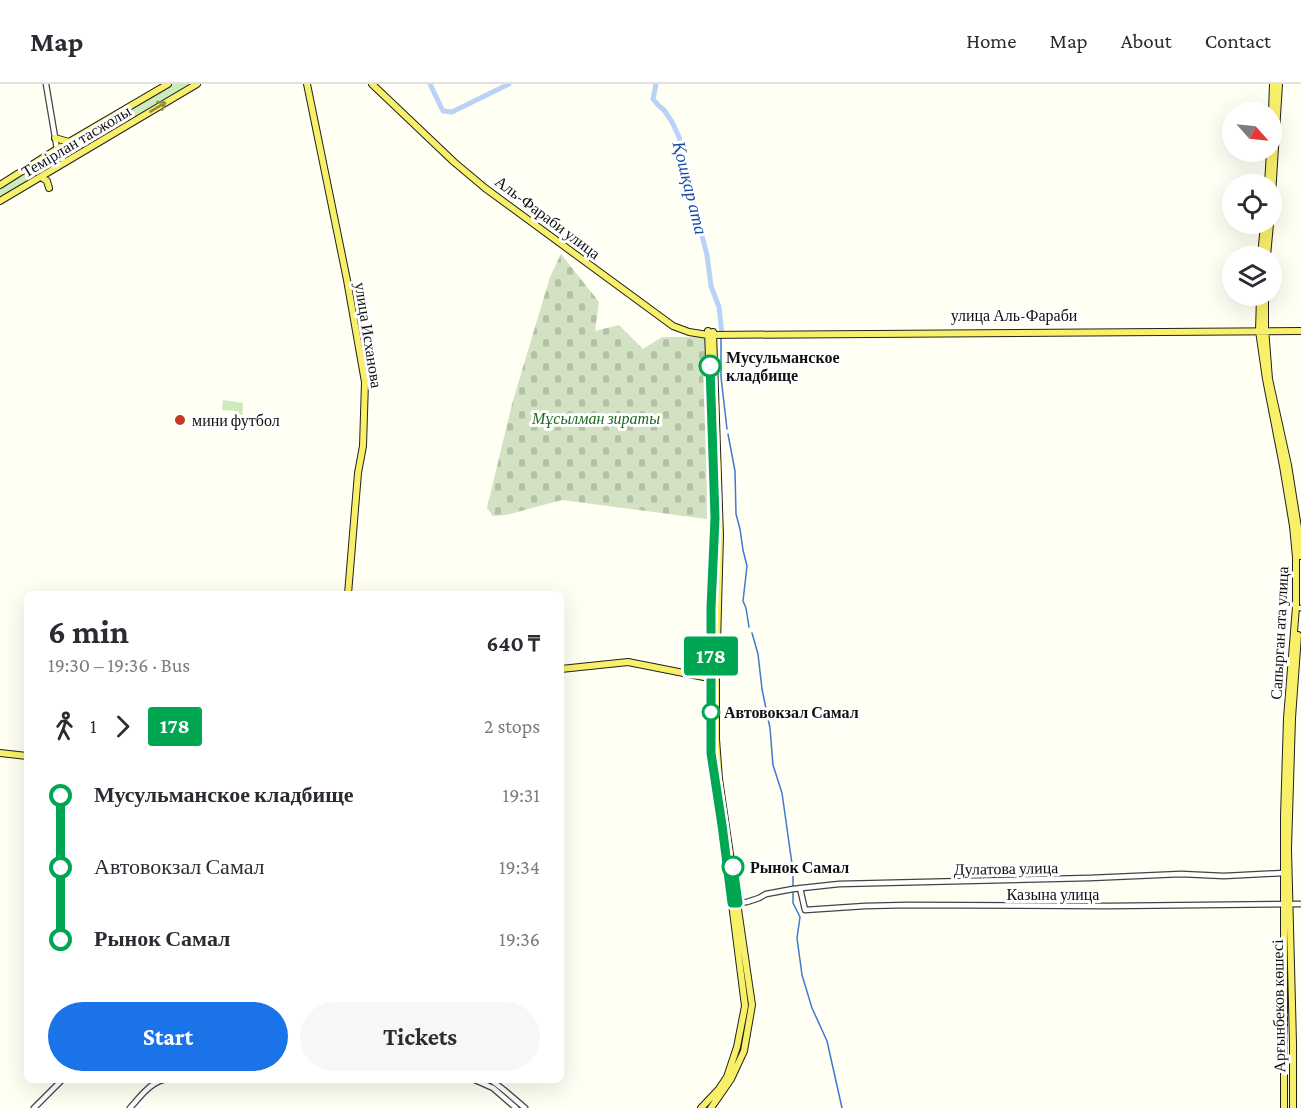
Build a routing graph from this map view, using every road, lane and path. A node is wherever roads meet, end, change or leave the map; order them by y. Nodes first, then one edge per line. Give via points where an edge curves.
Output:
1 (46, 84) edge
2 (168, 84) edge
3 (196, 84) edge
4 (307, 84) edge
5 (372, 84) edge
6 (378, 84) edge
7 (1273, 84) edge
8 (1279, 84) edge
9 (1272, 102) edge
10 (55, 138) junction
11 (69, 142) junction
12 (57, 149) junction
13 (64, 163) junction
14 (1273, 174) edge
15 (41, 177) junction
16 (0, 185) edge
17 (49, 188) dead end
18 (0, 201) edge
19 (1261, 306) edge
20 (1264, 306) edge
21 (1301, 329) edge
22 (1262, 330) junction
23 (728, 332) joint
24 (713, 333) junction
25 (348, 591) edge
26 (1300, 608) edge
27 (564, 669) edge
28 (713, 679) junction
29 (0, 753) edge
30 (24, 756) edge
31 (1283, 873) junction
32 (800, 888) junction
33 (735, 903) junction
34 (1286, 904) junction
35 (1301, 904) edge
36 (746, 1020) junction
37 (60, 1083) edge
38 (155, 1083) edge
39 (482, 1083) edge
40 (495, 1083) edge
41 (34, 1108) edge
42 (130, 1108) edge
43 (516, 1108) edge
44 (525, 1108) edge
45 (701, 1108) edge
46 (711, 1108) edge
47 (1284, 1108) edge
48 (1293, 1108) edge

1 - 10 street
2 - 11 main road, Темірлан тасжолы
13 -> 3 main road, Темірлан тасжолы
4 - 25 main road, улица Исханова via 365,382 363,446
5 - 24 main road, Аль-Фараби улица via 454,162 673,326 688,332
6 - 24 main road, Аль-Фараби улица via 490,187 675,322
7 - 9 main road
8 - 14 main road
10 - 11 main road
10 - 12 street
11 - 12 main road, Темірлан тасжолы
12 - 13 street
12 - 16 main road, Темірлан тасжолы
13 - 15 main road, Темірлан тасжолы
15 - 17 main road
15 - 18 main road, Темірлан тасжолы
19 - 22 main road, Сапырган ата улица
20 - 22 main road, Сапырган ата улица
21 - 22 main road, улица Аль-Фараби
22 - 23 main road, улица Аль-Фараби
22 - 26 main road, Сапырган ата улица via 1299,534
22 - 31 main road, Сапырган ата улица via 1266,380 1296,557
23 - 24 main road, Аль-Фараби улица
24 - 28 main road
24 - 28 main road via 720,536
26 - 34 main road, Сапырган ата улица
27 - 28 main road via 628,662
28 - 33 main road via 714,752
29 - 30 main road
31 - 32 street, Дулатова улица
31 - 34 main road, Сапырган ата улица
32 - 33 street, Дулатова улица
32 - 34 street, Казына улица via 805,910 908,905
33 - 36 main road
34 - 35 street, Казына улица
34 - 47 main road, Арғынбеков көшесі
34 - 48 main road, Арғынбеков көшесі
36 - 45 main road via 727,1077
36 - 46 main road via 744,1051
37 - 41 street
38 - 42 street
39 - 43 street
40 - 44 street

